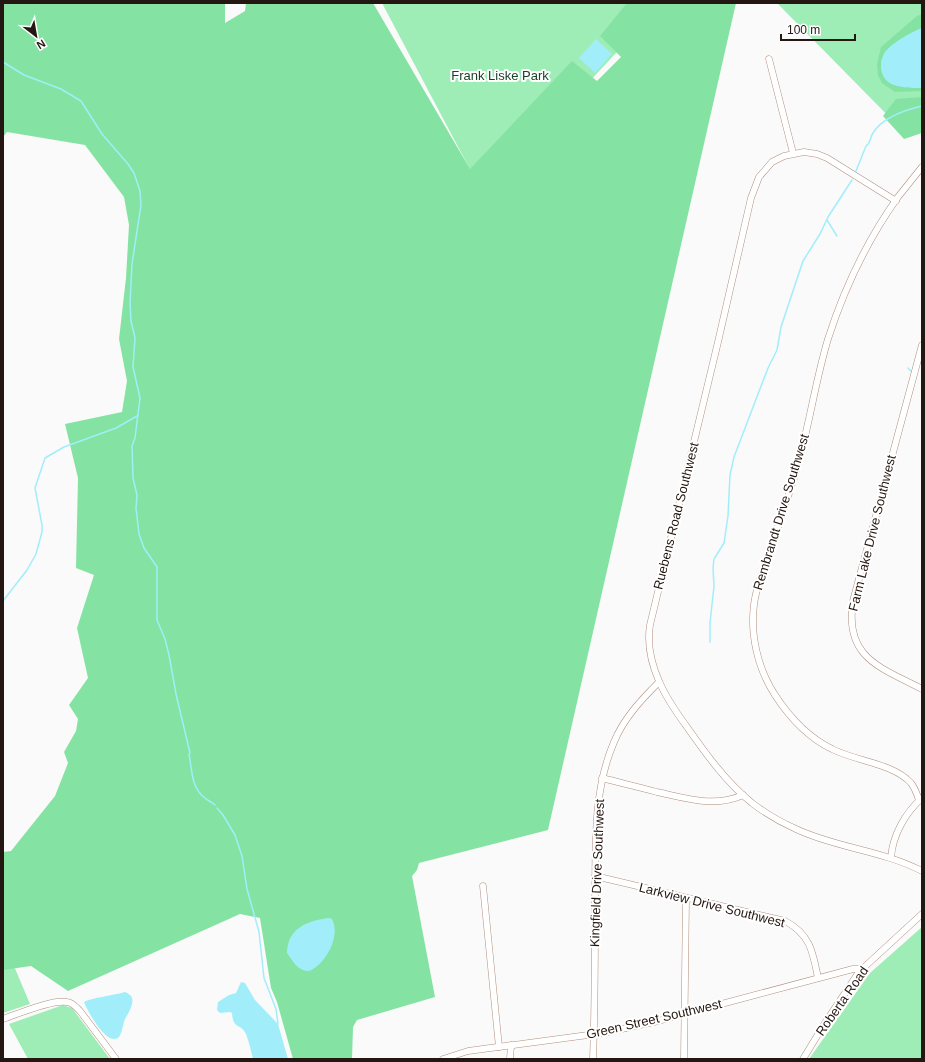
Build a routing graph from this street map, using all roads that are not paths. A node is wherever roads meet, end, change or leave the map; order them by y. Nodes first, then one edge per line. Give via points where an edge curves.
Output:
1 (769, 59) dead end
2 (793, 153) junction
3 (922, 167) edge
4 (896, 201) junction
5 (922, 345) edge
6 (659, 682) junction
7 (922, 689) edge
8 (602, 778) junction
9 (743, 795) junction
10 (921, 799) edge
11 (891, 857) junction
12 (922, 871) edge
13 (595, 876) junction
14 (483, 886) dead end
15 (686, 898) junction
16 (922, 914) edge
17 (862, 969) junction
18 (818, 978) junction
19 (684, 1014) junction
20 (3, 1019) edge
21 (594, 1034) junction
22 (511, 1045) junction
23 (499, 1047) junction
24 (116, 1059) edge
25 (443, 1059) edge
26 (510, 1059) edge
27 (593, 1059) edge
28 (684, 1059) edge
29 (803, 1059) edge

1 - 2 street
2 - 4 street, Ruebens Road Southwest via 804,152 826,158
2 - 6 street, Ruebens Road Southwest via 766,168 759,177 751,198 648,633
3 - 4 street, Rembrandt Drive Southwest
4 - 10 street, Rembrandt Drive Southwest via 854,273 830,333 796,470 756,595 754,633 760,663 768,683 782,706 805,731 839,752 903,776
5 - 7 street, Farm Lake Drive Southwest via 851,615 854,638 867,658
6 - 8 street, Kingfield Drive Southwest via 623,723
6 - 9 street, Ruebens Road Southwest via 699,745
8 - 9 street via 692,800 723,800
8 - 13 street, Kingfield Drive Southwest
9 - 11 street, Ruebens Road Southwest via 772,817 796,830
10 - 11 street via 897,831
11 - 12 street, Ruebens Road Southwest
13 - 15 street, Larkview Drive Southwest
13 - 21 street, Kingfield Drive Southwest
14 - 23 street
15 - 18 street, Larkview Drive Southwest via 785,921 795,926 810,947
15 - 19 street
16 - 17 street, Roberta Road
17 - 18 street, Green Street Southwest
17 - 29 street, Roberta Road
18 - 19 street, Green Street Southwest
19 - 21 street, Green Street Southwest
19 - 28 street
20 - 24 street via 48,1004 67,1001 80,1010
21 - 22 street, Green Street Southwest
21 - 27 street, Kingfield Drive Southwest
22 - 23 street, Green Street Southwest
22 - 26 street
23 - 25 street, Green Street Southwest via 462,1052

